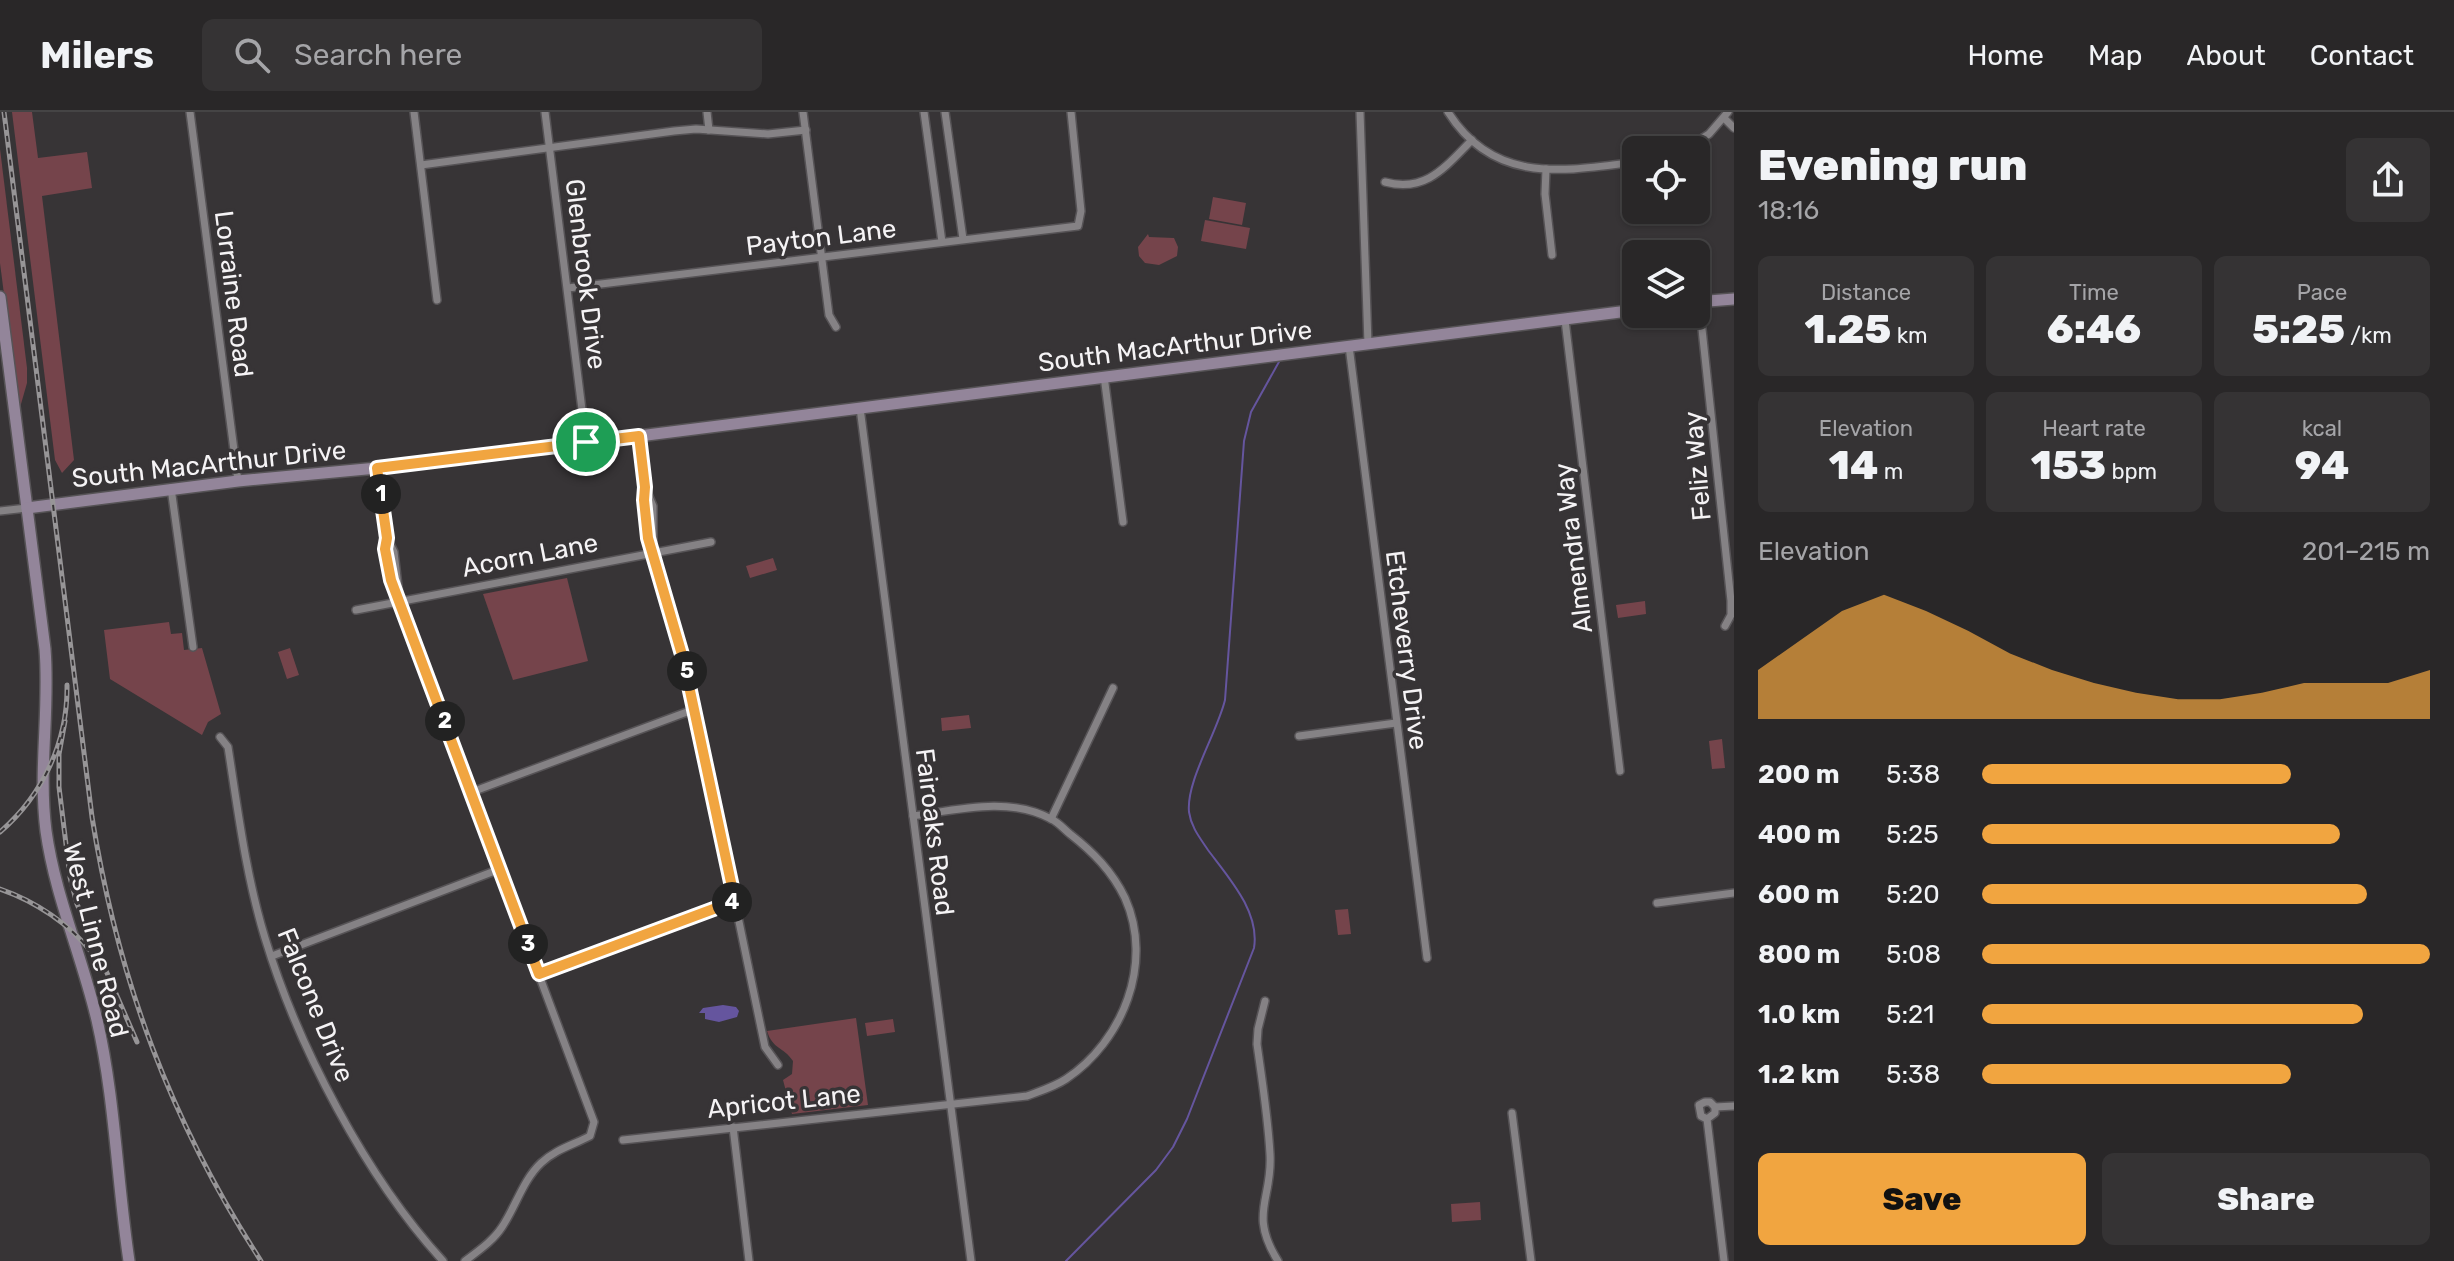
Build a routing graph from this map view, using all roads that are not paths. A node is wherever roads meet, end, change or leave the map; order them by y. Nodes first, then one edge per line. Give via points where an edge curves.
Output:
1 (190, 112) edge
2 (414, 112) edge
3 (545, 112) edge
4 (707, 112) edge
5 (803, 112) edge
6 (924, 112) edge
7 (945, 112) edge
8 (1071, 112) edge
9 (1360, 112) edge
10 (1448, 112) edge
11 (1726, 115) edge
12 (1734, 128) edge
13 (709, 130) junction
14 (806, 130) junction
15 (1706, 136) edge
16 (1472, 140) junction
17 (550, 149) junction
18 (1622, 164) edge
19 (421, 165) junction
20 (1546, 169) junction
21 (1385, 182) dead end
22 (963, 239) junction
23 (942, 242) junction
24 (1552, 255) dead end
25 (822, 258) junction
26 (568, 288) junction
27 (0, 297) edge
28 (1734, 299) edge
29 (437, 300) dead end
30 (1710, 301) edge
31 (1622, 312) edge
32 (1565, 320) junction
33 (836, 327) dead end
34 (1701, 328) edge
35 (1368, 344) junction
36 (1349, 346) junction
37 (1104, 376) junction
38 (860, 408) junction
39 (639, 436) junction
40 (586, 442) junction
41 (377, 468) junction
42 (238, 481) junction
43 (171, 488) junction
44 (27, 508) junction
45 (0, 511) edge
46 (1123, 522) dead end
47 (711, 542) dead end
48 (653, 551) junction
49 (399, 600) junction
50 (356, 610) dead end
51 (1725, 626) dead end
52 (193, 647) dead end
53 (1113, 688) dead end
54 (695, 709) junction
55 (1396, 723) junction
56 (1299, 736) dead end
57 (220, 737) dead end
58 (1620, 771) dead end
59 (472, 792) junction
60 (913, 816) junction
61 (1051, 819) junction
62 (500, 869) junction
63 (1734, 893) edge
64 (735, 901) junction
65 (1657, 903) dead end
66 (272, 956) junction
67 (1427, 958) dead end
68 (539, 974) junction
69 (1265, 1001) dead end
70 (778, 1065) dead end
71 (950, 1105) junction
72 (1734, 1106) edge
73 (1715, 1107) junction
74 (1512, 1113) dead end
75 (1707, 1119) junction
76 (733, 1127) junction
77 (623, 1140) dead end
78 (129, 1261) edge
79 (443, 1261) edge
80 (465, 1261) edge
81 (749, 1261) edge
82 (971, 1261) edge
83 (1278, 1261) edge
84 (1531, 1261) edge
85 (1724, 1261) edge

1 - 42 street, Lorraine Road
2 - 19 street
3 - 17 street, Glenbrook Drive
4 - 13 street
5 - 14 street
6 - 23 street
7 - 22 street
8 - 22 street, Payton Lane via 1078,226
9 - 35 street
10 - 16 street
11 - 12 street
11 - 15 street
13 - 14 street
13 - 17 street
14 - 25 street
16 - 20 street via 1502,159
16 - 21 street via 1445,168 1416,185
17 - 19 street
17 - 26 street, Glenbrook Drive
18 - 20 street
19 - 29 street
20 - 24 street
22 - 23 street, Payton Lane
23 - 25 street, Payton Lane
25 - 26 street, Payton Lane
25 - 33 street via 829,315
26 - 40 street, Glenbrook Drive
27 - 44 street, West Linne Road
28 - 30 street
31 - 32 street, South MacArthur Drive
32 - 35 street, South MacArthur Drive
32 - 58 street, Almendra Way
34 - 51 street, Feliz Way via 1731,601
35 - 36 street, South MacArthur Drive
36 - 37 street, South MacArthur Drive
36 - 55 street, Etcheverry Drive
37 - 38 street, South MacArthur Drive
37 - 46 street
38 - 39 street, South MacArthur Drive
38 - 60 street, Fairoaks Road
39 - 40 street
39 - 48 street
40 - 41 street, South MacArthur Drive
41 - 42 street, South MacArthur Drive
41 - 49 street
42 - 43 street, South MacArthur Drive
43 - 44 street, South MacArthur Drive
43 - 52 street
44 - 45 street
44 - 78 street, West Linne Road via 46,663 42,772 47,837 97,1022
47 - 48 street, Acorn Lane
48 - 49 street, Acorn Lane
48 - 54 street
49 - 50 street, Acorn Lane
49 - 59 street
53 - 61 street
54 - 59 street
54 - 64 street
55 - 56 street
55 - 67 street, Etcheverry Drive
57 - 66 street, Falcone Drive via 228,747 252,886
59 - 62 street
60 - 61 street via 1006,807
60 - 71 street, Fairoaks Road
61 - 71 street, Apricot Lane via 1101,860 1125,898 1135,956 1124,1010 1102,1048 1064,1080 1027,1096
62 - 66 street
62 - 68 street
63 - 65 street
64 - 68 street
64 - 70 street via 765,1047
66 - 79 street, Falcone Drive via 314,1064 341,1114 371,1165
68 - 80 street via 594,1122 590,1136 538,1165 501,1228
69 - 83 street via 1257,1044 1270,1158 1261,1211
71 - 76 street, Apricot Lane
71 - 82 street, Fairoaks Road
72 - 73 street
73 - 75 street
73 - 75 street via 1710,1102 1699,1105
74 - 84 street
75 - 85 street
76 - 77 street, Apricot Lane
76 - 81 street

